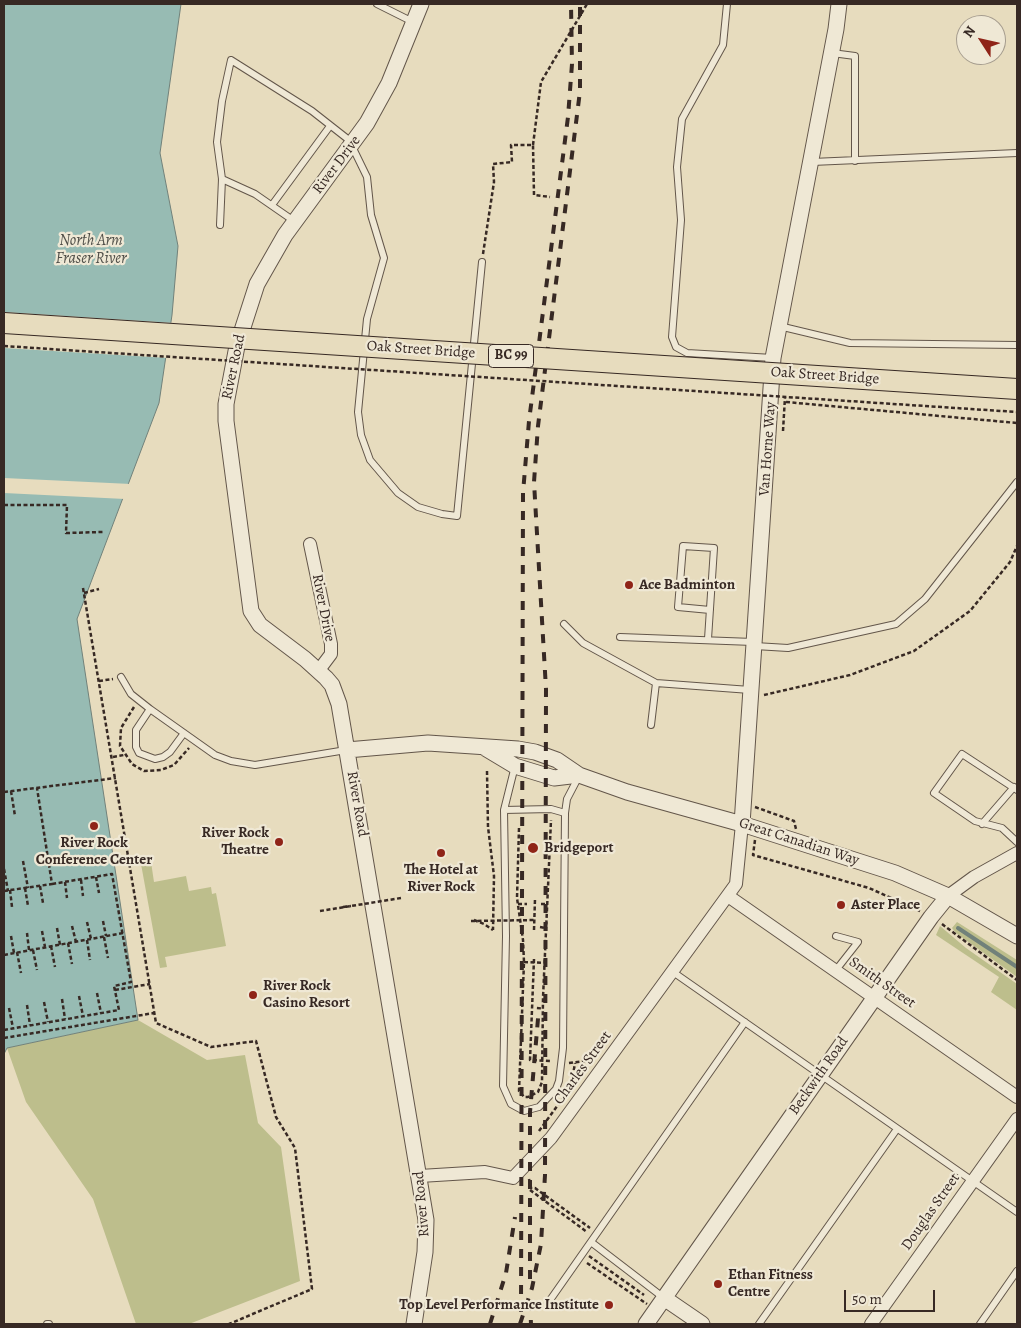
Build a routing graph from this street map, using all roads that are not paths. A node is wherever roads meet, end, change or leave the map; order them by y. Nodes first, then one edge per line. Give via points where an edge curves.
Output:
1 (377, 4) edge
2 (421, 4) edge
3 (727, 4) edge
4 (838, 4) edge
5 (414, 22) junction
6 (831, 53) junction
7 (330, 126) junction
8 (352, 146) junction
9 (1017, 153) edge
10 (855, 161) junction
11 (810, 162) junction
12 (222, 179) junction
13 (272, 206) junction
14 (294, 221) junction
15 (220, 225) dead end
16 (482, 262) road end
17 (244, 321) joint
18 (4, 323) edge
19 (778, 326) junction
20 (4, 336) edge
21 (1017, 345) edge
22 (773, 358) junction
23 (1017, 389) edge
24 (1017, 402) edge
25 (1017, 482) edge
26 (310, 544) dead end
27 (710, 610) junction
28 (564, 624) dead end
29 (620, 637) dead end
30 (708, 639) junction
31 (754, 644) junction
32 (319, 670) junction
33 (121, 677) road end
34 (656, 683) junction
35 (756, 693) junction
36 (150, 709) junction
37 (652, 725) dead end
38 (184, 733) junction
39 (484, 748) junction
40 (347, 750) junction
41 (515, 766) junction
42 (579, 776) junction
43 (1015, 789) edge
44 (504, 810) junction
45 (565, 813) junction
46 (742, 824) junction
47 (982, 824) junction
48 (1017, 842) edge
49 (1017, 853) edge
50 (728, 896) junction
51 (948, 896) junction
52 (1015, 935) edge
53 (836, 936) dead end
54 (836, 970) junction
55 (673, 972) junction
56 (874, 998) junction
57 (745, 1022) junction
58 (820, 1075) junction
59 (1017, 1097) edge
60 (1017, 1119) edge
61 (897, 1129) junction
62 (420, 1176) junction
63 (972, 1182) junction
64 (1017, 1212) edge
65 (591, 1242) junction
66 (1017, 1271) edge
67 (655, 1302) junction
68 (548, 1303) dead end
69 (414, 1324) edge
70 (646, 1324) edge
71 (702, 1324) edge
72 (759, 1324) edge
73 (871, 1324) edge
74 (980, 1324) edge

1 - 5 lane
2 - 5 street, River Drive
3 - 22 lane via 723,45 682,119 677,167 681,220 672,337 676,347 687,352
4 - 6 street, Van Horne Way
5 - 8 street, River Drive via 389,84
6 - 10 lane via 855,56
6 - 11 street, Van Horne Way
7 - 8 lane
7 - 12 lane via 230,60 217,142
7 - 13 lane
8 - 14 street, River Drive
8 - 16 lane via 367,177 371,215 384,258 367,319 358,412 361,435 370,460 398,493 418,507 442,514 458,516
9 - 10 lane
10 - 11 lane
11 - 19 street, Van Horne Way
12 - 13 lane
12 - 15 lane
13 - 14 lane
14 - 17 street, River Drive via 266,266
17 - 32 street, River Road via 227,390 226,421 250,604 260,625
18 - 23 highway, Oak Street Bridge / BC 99, bridge
19 - 21 lane via 850,342
19 - 22 street, Van Horne Way
20 - 24 highway, Oak Street Bridge / BC 99
22 - 31 street, Van Horne Way
25 - 31 lane via 924,599 896,624 788,648
26 - 32 street, River Drive via 332,644 330,654
27 - 27 lane via 714,548 683,546 678,608
27 - 30 lane
28 - 34 lane via 583,643
29 - 30 lane
30 - 31 lane
31 - 35 street, Van Horne Way
32 - 40 street, River Road via 337,695
33 - 36 lane via 131,694
34 - 35 lane
34 - 37 lane
35 - 46 street, Van Horne Way
36 - 38 lane
36 - 38 lane via 136,730 139,753 155,759 163,757
38 - 40 lane via 215,755 243,765
39 - 40 street, Great Canadian Way via 428,743
39 - 41 street, Great Canadian Way
39 - 42 street, Great Canadian Way via 534,752 557,760
40 - 62 street, River Road
41 - 42 street, Great Canadian Way via 554,778
41 - 44 lane
42 - 45 lane via 567,799
42 - 46 street, Great Canadian Way
43 - 47 lane
43 - 47 lane via 962,754 934,793
44 - 45 lane via 551,809
44 - 45 lane via 503,1086 511,1104 524,1111 532,1110 548,1098 556,1089 561,1072
46 - 50 street, Van Horne Way via 736,884
46 - 51 street, Great Canadian Way via 895,873
47 - 48 lane via 1002,828
49 - 51 street, Beckwith Road via 974,876
50 - 54 street, Smith Street
50 - 55 street, Charles Street
51 - 52 street, Great Canadian Way
51 - 56 street, Beckwith Road
53 - 54 lane via 858,942
54 - 56 street, Smith Street
55 - 57 lane
55 - 62 street, Charles Street via 551,1138 513,1178 485,1172
56 - 58 street, Beckwith Road
56 - 59 street, Smith Street
57 - 58 lane
57 - 65 lane
58 - 61 lane
58 - 67 street, Beckwith Road
60 - 63 street, Douglas Street
61 - 63 lane
61 - 72 lane
62 - 69 street, River Road via 426,1244
63 - 64 lane
63 - 73 street, Douglas Street
65 - 67 lane
65 - 68 lane
66 - 74 lane
67 - 70 street, Beckwith Road
67 - 71 street

